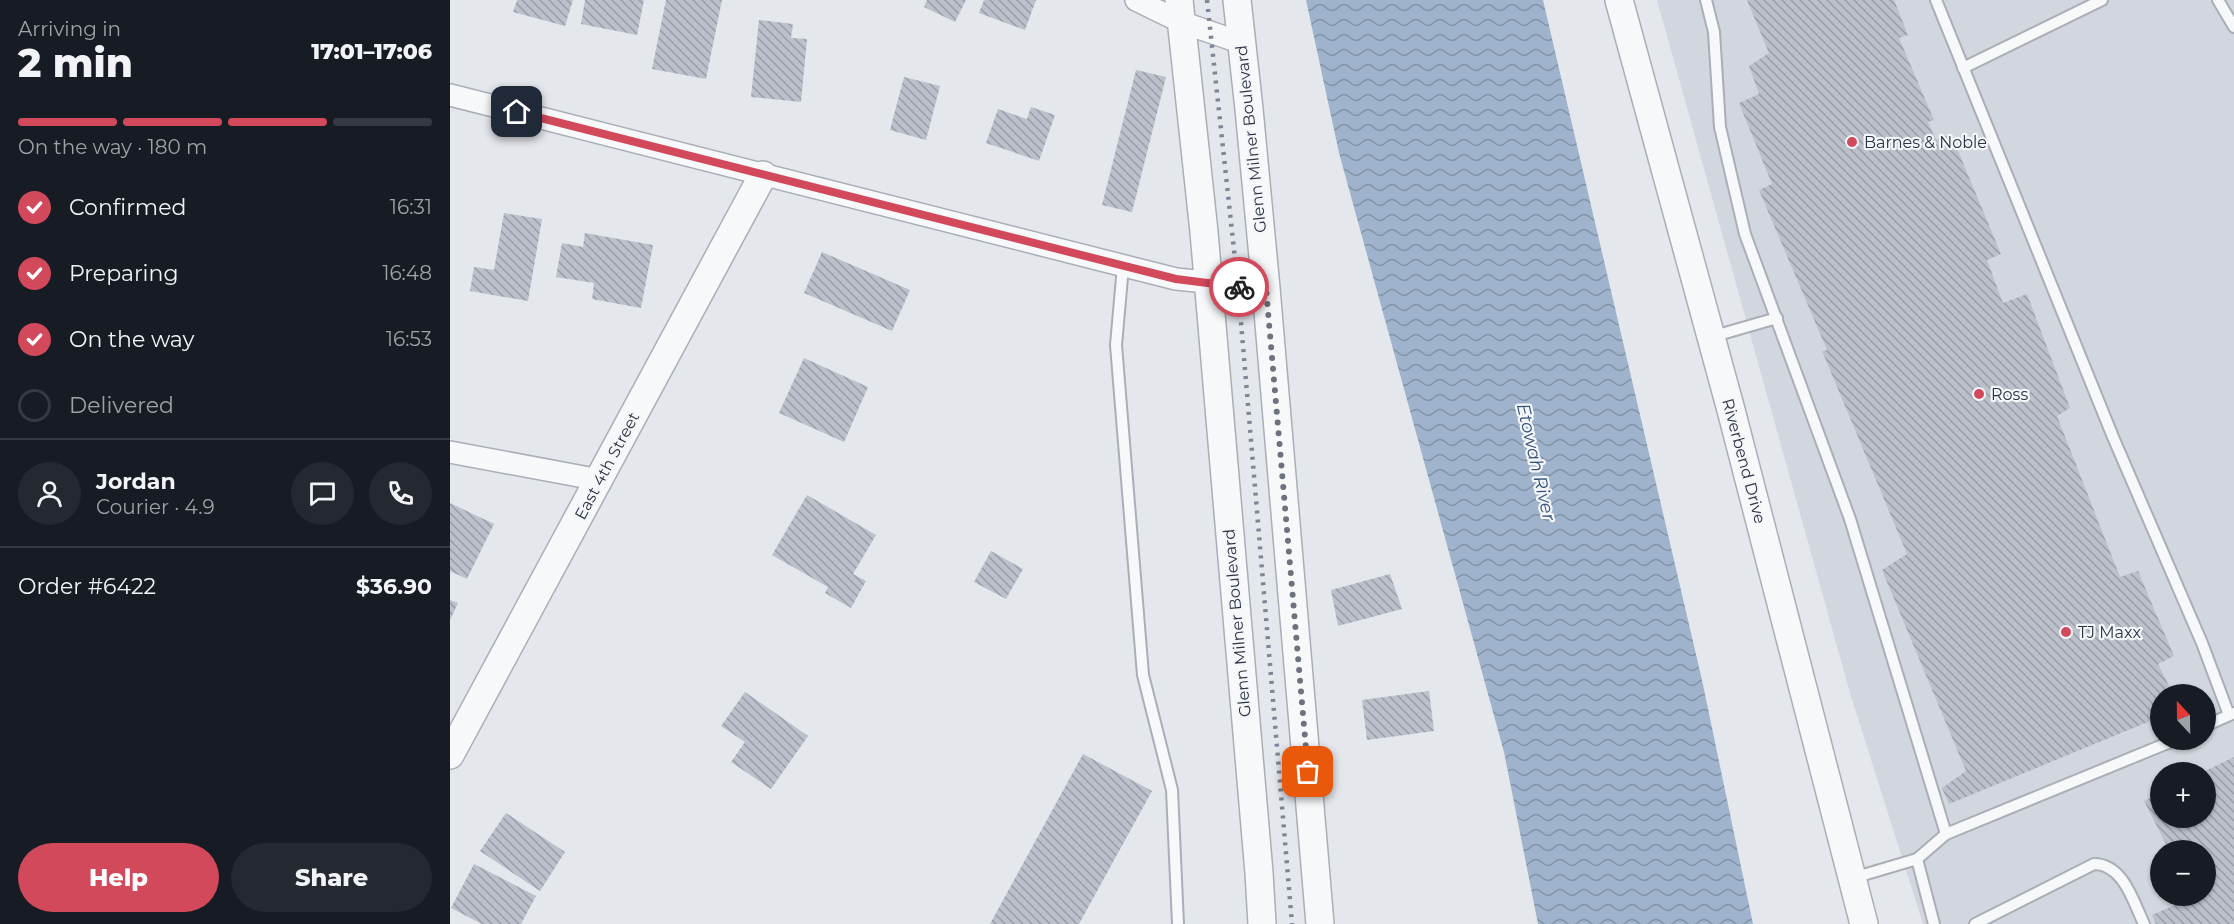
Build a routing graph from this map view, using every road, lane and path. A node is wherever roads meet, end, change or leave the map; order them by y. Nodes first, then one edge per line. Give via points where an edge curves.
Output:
1 (1136, 0) edge
2 (1236, 0) edge
3 (1619, 0) edge
4 (1706, 0) edge
5 (1936, 0) edge
6 (2102, 0) edge
7 (2218, 0) edge
8 (1180, 11) edge
9 (2234, 27) edge
10 (1242, 43) junction
11 (1963, 68) junction
12 (450, 95) edge
13 (763, 175) junction
14 (1123, 266) junction
15 (1208, 282) junction
16 (1266, 288) junction
17 (1777, 318) junction
18 (1711, 337) junction
19 (450, 452) edge
20 (600, 480) junction
21 (2231, 714) edge
22 (2216, 721) edge
23 (2151, 750) edge
24 (450, 755) edge
25 (1946, 834) junction
26 (1917, 859) junction
27 (1852, 878) junction
28 (1178, 924) edge
29 (1262, 924) edge
30 (1320, 924) edge
31 (1864, 924) edge
32 (1934, 924) edge
33 (1975, 924) edge
34 (2144, 924) edge

1 - 8 street
2 - 10 street, Glenn Milner Boulevard
3 - 18 street, Riverbend Drive
4 - 17 lane via 1714,32 1720,127 1746,234
5 - 11 lane
6 - 11 lane
7 - 9 lane
8 - 10 street
8 - 15 street, Glenn Milner Boulevard
10 - 16 street, Glenn Milner Boulevard
11 - 21 lane
12 - 13 street
13 - 14 street
13 - 20 street, East 4th Street
14 - 15 street
14 - 28 lane via 1116,345 1143,675 1172,790
15 - 16 street
15 - 29 street, Glenn Milner Boulevard
16 - 30 street, Glenn Milner Boulevard
17 - 18 lane
17 - 25 lane via 1850,519
18 - 27 street, Riverbend Drive
19 - 20 street
20 - 24 street, East 4th Street
21 - 22 lane
23 - 25 lane
25 - 26 lane
26 - 27 lane
26 - 32 lane
27 - 31 street, Riverbend Drive
33 - 34 lane via 2094,864 2114,869

